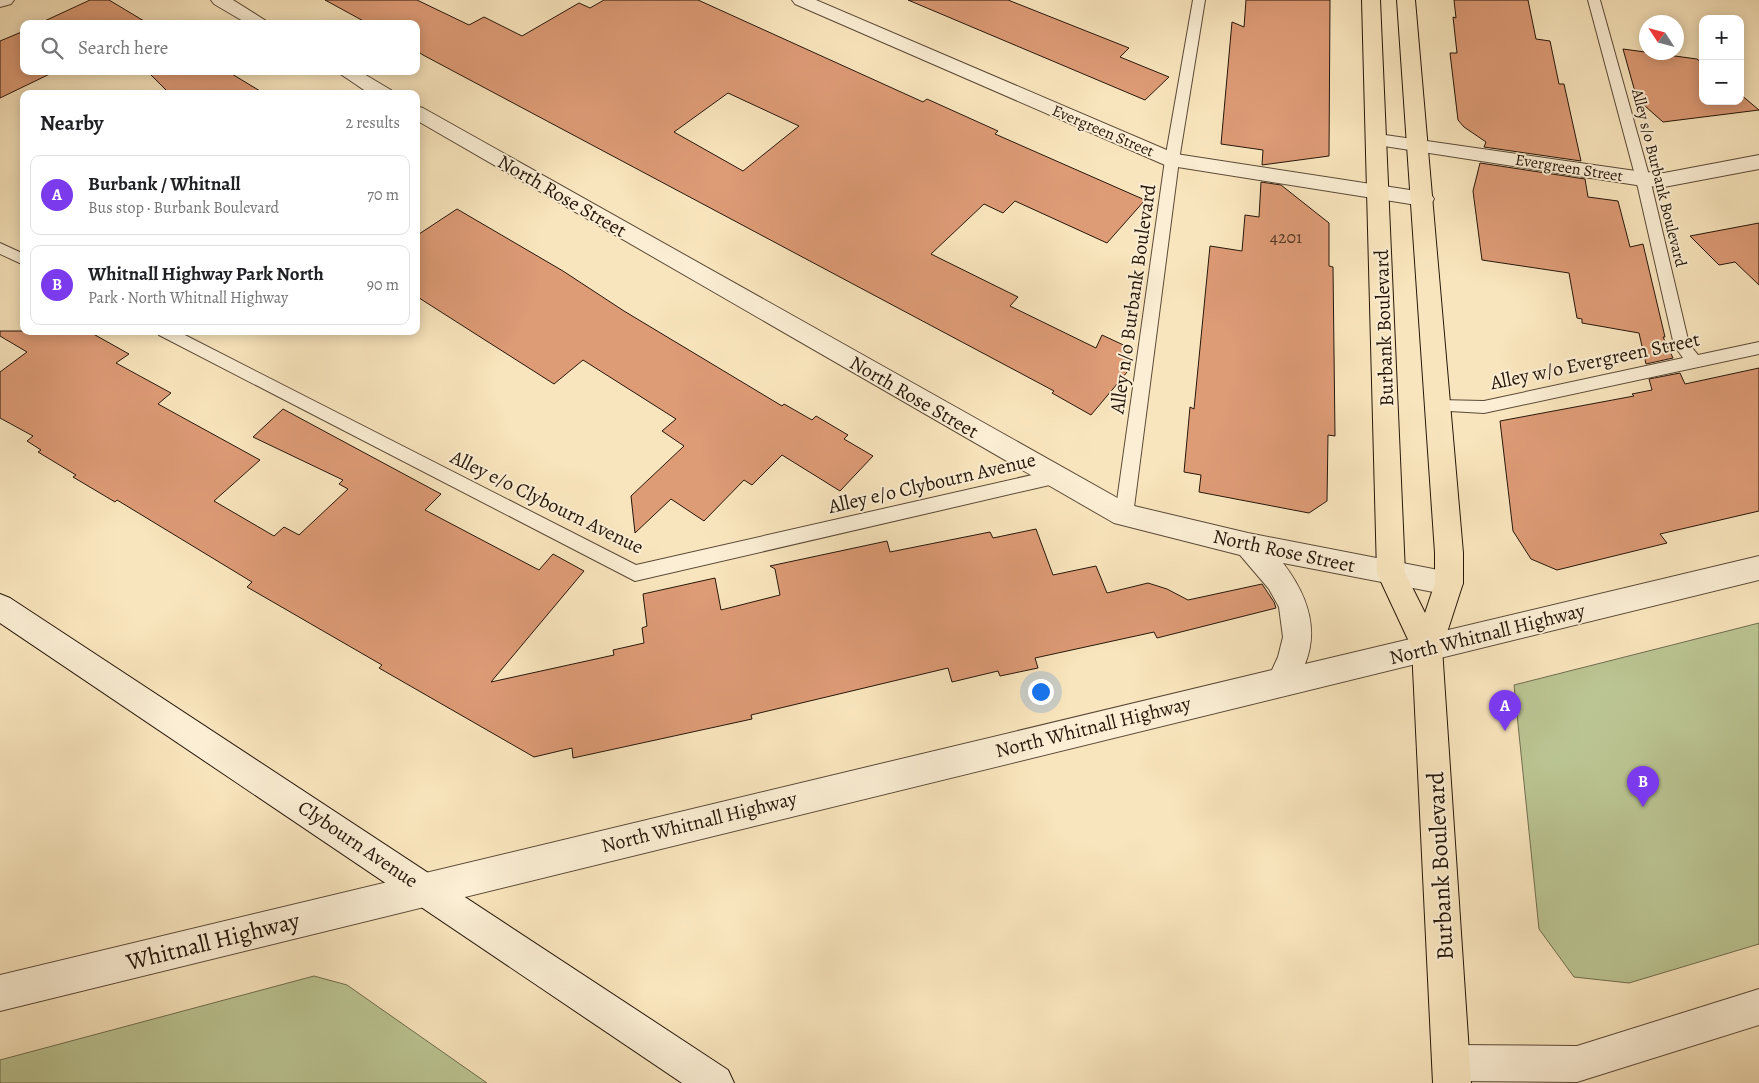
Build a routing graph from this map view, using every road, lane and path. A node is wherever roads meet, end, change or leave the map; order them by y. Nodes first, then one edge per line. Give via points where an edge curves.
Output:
1 (5, 0) edge
2 (220, 0) edge
3 (801, 0) edge
4 (1199, 0) edge
5 (1371, 0) edge
6 (1406, 0) edge
7 (1594, 0) edge
8 (0, 2) edge
9 (255, 20) edge
10 (352, 75) edge
11 (377, 90) edge
12 (420, 114) edge
13 (1378, 140) junction
14 (1419, 146) junction
15 (1172, 160) junction
16 (1759, 162) edge
17 (1643, 179) junction
18 (1379, 193) junction
19 (1422, 199) junction
20 (0, 248) edge
21 (20, 258) edge
22 (172, 335) edge
23 (1759, 348) edge
24 (1694, 362) junction
25 (1438, 406) junction
26 (1054, 477) junction
27 (1124, 515) junction
28 (1248, 545) junction
29 (1759, 568) edge
30 (1391, 573) junction
31 (1449, 584) junction
32 (0, 607) edge
33 (1427, 648) junction
34 (1282, 682) junction
35 (427, 890) junction
36 (0, 993) edge
37 (1759, 1007) edge
38 (1451, 1073) edge
39 (715, 1083) edge

1 - 8 street
2 - 9 street
3 - 15 street, Evergreen Street
4 - 15 lane, Alley n/o Burbank Boulevard
5 - 13 main road, Burbank Boulevard
6 - 14 main road, Burbank Boulevard
7 - 17 lane, Alley s/o Burbank Boulevard
10 - 11 street
12 - 26 street, North Rose Street
13 - 14 street, Evergreen Street
13 - 18 main road, Burbank Boulevard
14 - 17 street, Evergreen Street
14 - 19 main road, Burbank Boulevard
15 - 18 street, Evergreen Street
15 - 27 lane, Alley n/o Burbank Boulevard
16 - 17 street, Evergreen Street via 1664,180
17 - 24 lane, Alley s/o Burbank Boulevard via 1682,344
18 - 19 street, Evergreen Street
18 - 30 main road, Burbank Boulevard
19 - 25 main road, Burbank Boulevard
20 - 21 lane
22 - 26 lane, Alley e/o Clybourn Avenue via 635,573
23 - 24 lane, Alley w/o Evergreen Street
24 - 25 lane, Alley w/o Evergreen Street via 1484,407
25 - 31 main road, Burbank Boulevard
26 - 27 street, North Rose Street
27 - 28 street, North Rose Street
28 - 30 street, North Rose Street
28 - 34 street via 1290,594 1299,624 1294,653
29 - 33 street, North Whitnall Highway
30 - 31 street, North Rose Street
30 - 33 main road, Burbank Boulevard
31 - 33 main road, Burbank Boulevard
32 - 35 street, Clybourn Avenue
33 - 34 street, North Whitnall Highway
33 - 38 main road, Burbank Boulevard
34 - 35 street, North Whitnall Highway
35 - 36 street, Whitnall Highway
35 - 39 street, Clybourn Avenue
37 - 38 street via 1576,1064

